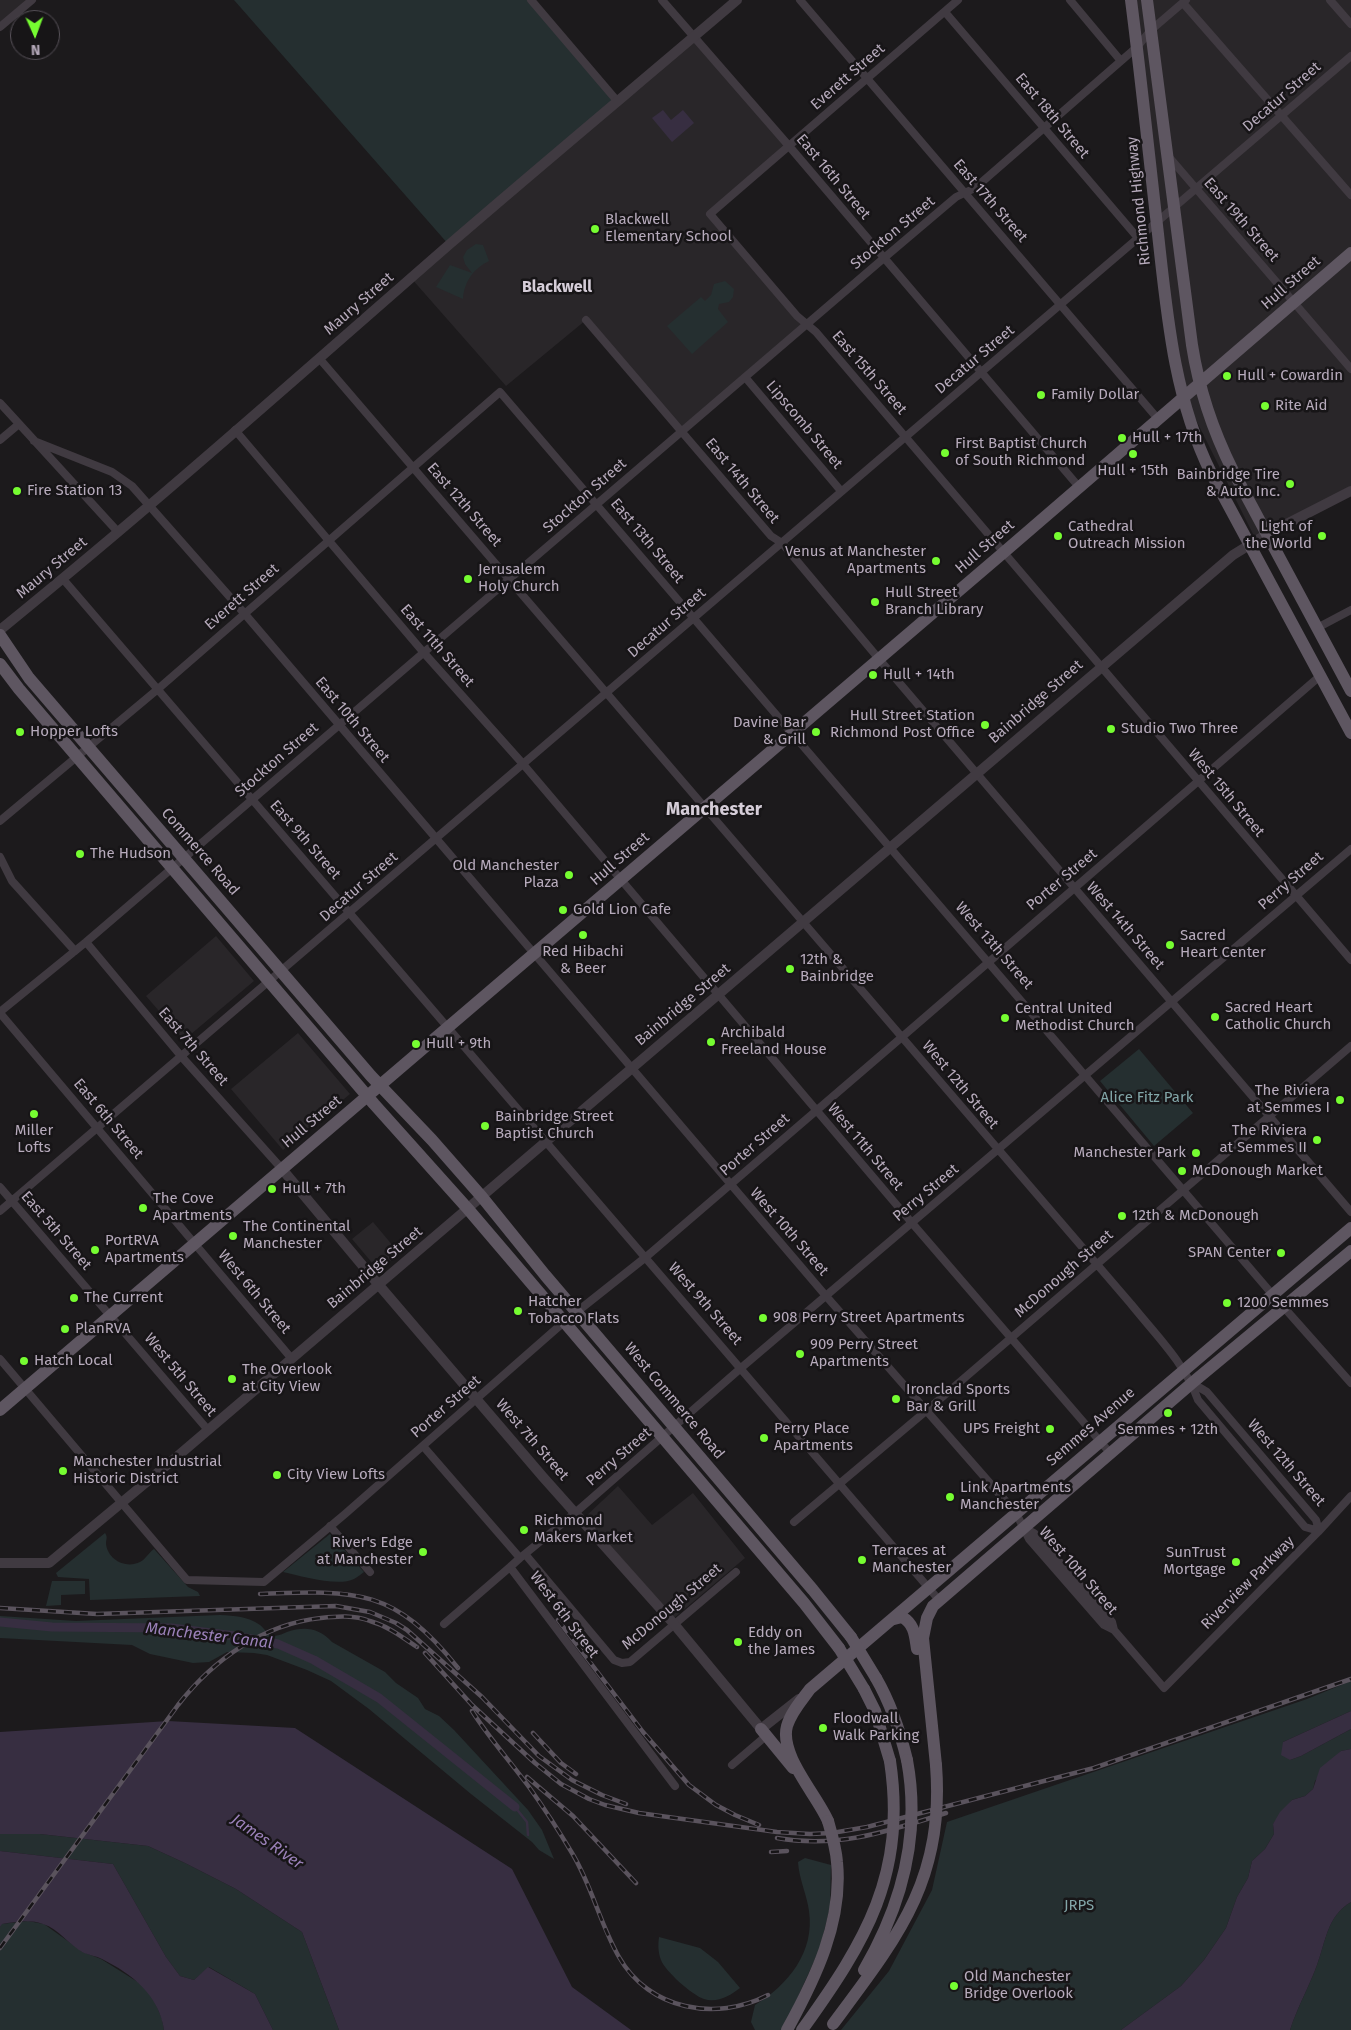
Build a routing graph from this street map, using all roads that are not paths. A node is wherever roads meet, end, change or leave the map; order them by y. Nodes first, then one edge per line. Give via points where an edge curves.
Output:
1 (32, 0) edge
2 (531, 0) edge
3 (662, 0) edge
4 (737, 0) edge
5 (800, 0) edge
6 (958, 0) edge
7 (1070, 0) edge
8 (1131, 0) edge
9 (1147, 0) edge
10 (1330, 0) edge
11 (1185, 1) edge
12 (944, 12) junction
13 (1351, 24) edge
14 (0, 27) edge
15 (1151, 30) junction
16 (694, 37) junction
17 (1137, 47) junction
18 (1351, 56) edge
19 (1121, 61) junction
20 (868, 79) junction
21 (618, 102) junction
22 (1281, 116) junction
23 (1044, 128) junction
24 (789, 146) junction
25 (1168, 156) junction
26 (1196, 188) junction
27 (965, 192) junction
28 (1351, 195) edge
29 (1174, 207) junction
30 (710, 214) joint
31 (1157, 223) junction
32 (1138, 238) junction
33 (1351, 253) edge
34 (884, 258) junction
35 (1293, 302) junction
36 (1061, 305) junction
37 (586, 320) dead end
38 (807, 324) junction
39 (319, 358) junction
40 (1351, 369) edge
41 (981, 373) junction
42 (745, 377) junction
43 (1200, 384) junction
44 (500, 392) joint
45 (1183, 398) junction
46 (0, 403) edge
47 (1158, 419) junction
48 (19, 424) junction
49 (235, 430) junction
50 (682, 431) junction
51 (905, 437) junction
52 (0, 440) edge
53 (34, 441) junction
54 (414, 467) junction
55 (1079, 487) junction
56 (842, 491) junction
57 (1351, 491) edge
58 (597, 504) junction
59 (148, 505) junction
60 (118, 532) junction
61 (1267, 534) junction
62 (328, 539) junction
63 (782, 542) junction
64 (1249, 544) junction
65 (1003, 553) junction
66 (63, 579) junction
67 (510, 579) junction
68 (1351, 610) edge
69 (244, 613) junction
70 (694, 617) junction
71 (1317, 628) junction
72 (0, 630) edge
73 (0, 635) edge
74 (424, 653) junction
75 (879, 658) junction
76 (0, 664) edge
77 (1100, 667) junction
78 (1320, 676) junction
79 (158, 688) junction
80 (1351, 691) edge
81 (607, 693) junction
82 (338, 725) junction
83 (792, 732) junction
84 (1351, 733) edge
85 (88, 746) junction
86 (76, 756) junction
87 (523, 764) junction
88 (976, 773) junction
89 (1198, 781) junction
90 (253, 799) junction
91 (704, 806) junction
92 (0, 821) edge
93 (436, 839) junction
94 (891, 846) junction
95 (1351, 849) edge
96 (0, 857) edge
97 (184, 858) junction
98 (172, 868) junction
99 (620, 880) junction
100 (1074, 888) junction
101 (1295, 895) junction
102 (350, 913) junction
103 (803, 922) junction
104 (86, 942) junction
105 (74, 951) junction
106 (533, 954) junction
107 (1351, 960) edge
108 (989, 961) junction
109 (281, 972) junction
110 (270, 982) junction
111 (718, 995) junction
112 (1172, 1002) junction
113 (0, 1013) edge
114 (448, 1027) junction
115 (902, 1037) junction
116 (1351, 1046) edge
117 (181, 1056) junction
118 (632, 1068) junction
119 (1086, 1075) junction
120 (380, 1086) junction
121 (368, 1096) junction
122 (816, 1111) junction
123 (1270, 1116) junction
124 (98, 1127) junction
125 (547, 1141) junction
126 (998, 1150) junction
127 (282, 1168) junction
128 (730, 1184) junction
129 (0, 1187) edge
130 (1183, 1189) junction
131 (482, 1197) junction
132 (12, 1201) junction
133 (468, 1209) junction
134 (0, 1211) edge
135 (1351, 1212) edge
136 (912, 1223) junction
137 (1351, 1228) edge
138 (195, 1242) junction
139 (1351, 1251) edge
140 (646, 1257) junction
141 (1096, 1264) junction
142 (378, 1284) junction
143 (1272, 1294) junction
144 (826, 1296) junction
145 (1283, 1306) junction
146 (576, 1312) junction
147 (110, 1315) junction
148 (564, 1322) junction
149 (1010, 1337) junction
150 (0, 1359) edge
151 (292, 1359) junction
152 (741, 1368) junction
153 (1183, 1370) junction
154 (1351, 1382) edge
155 (1192, 1383) junction
156 (25, 1389) junction
157 (476, 1398) junction
158 (0, 1410) edge
159 (926, 1411) junction
160 (675, 1427) junction
161 (208, 1430) junction
162 (663, 1437) junction
163 (1101, 1442) junction
164 (423, 1446) junction
165 (1112, 1454) junction
166 (840, 1483) junction
167 (1351, 1496) edge
168 (122, 1504) junction
169 (575, 1513) junction
170 (1016, 1513) junction
171 (794, 1522) dead end
172 (330, 1526) junction
173 (1024, 1528) junction
174 (1319, 1531) junction
175 (523, 1556) junction
176 (0, 1563) edge
177 (510, 1567) junction
178 (370, 1572) dead end
179 (736, 1572) dead end
180 (929, 1588) junction
181 (939, 1600) junction
182 (894, 1619) junction
183 (444, 1624) dead end
184 (674, 1624) junction
185 (927, 1685) junction
186 (1164, 1688) joint
187 (810, 1689) junction
188 (764, 1733) junction
189 (732, 1765) dead end
190 (805, 1783) junction
191 (676, 1786) dead end
192 (831, 2027) edge
193 (787, 2030) edge
194 (802, 2030) edge

1 - 14 street
2 - 21 street
3 - 16 street, East 16th Street
4 - 16 street, Maury Street
5 - 20 street, East 17th Street
6 - 12 street, Everett Street
7 - 19 street
8 - 17 main road, Richmond Highway
9 - 15 main road
10 - 13 street
11 - 15 street, Stockton Street
11 - 22 street
12 - 20 street, Everett Street
12 - 23 street, East 18th Street
15 - 17 street, Stockton Street
15 - 25 main road
16 - 21 street, Maury Street
16 - 24 street, East 16th Street
17 - 19 street, Stockton Street
17 - 31 main road, Richmond Highway
18 - 22 street, Decatur Street
19 - 23 street, Stockton Street
20 - 24 street, Everett Street
20 - 27 street, East 17th Street
21 - 39 street, Maury Street
22 - 26 street, Decatur Street
22 - 28 street
23 - 27 street, Stockton Street via 975,188
23 - 32 street, East 18th Street
24 - 30 street, Everett Street
24 - 34 street, East 16th Street
25 - 26 street, East 19th Street
25 - 29 main road
26 - 29 street, Decatur Street
26 - 35 street, East 19th Street
27 - 34 street, Stockton Street
27 - 36 street, East 17th Street
29 - 31 street, Decatur Street
29 - 43 main road
30 - 38 street, East 15th Street
31 - 32 street, Decatur Street
31 - 45 main road, Richmond Highway via 1174,355
32 - 36 street, Decatur Street
33 - 35 main road, Hull Street
34 - 38 street, Stockton Street
34 - 41 street, East 16th Street
35 - 40 street, East 19th Street
35 - 43 main road, Hull Street
36 - 41 street, Decatur Street
36 - 47 street, East 17th Street
37 - 50 street, East 14th Street
38 - 42 street, Stockton Street
38 - 51 street, East 15th Street
39 - 49 street, Maury Street
39 - 54 street, East 12th Street
41 - 51 street, Decatur Street
41 - 55 street, East 16th Street
42 - 50 street, Stockton Street
42 - 56 street, Lipscomb Street
43 - 45 main road, Hull Street
43 - 61 main road via 1217,439
44 - 54 street, Everett Street
44 - 58 street, East 13th Street
45 - 47 main road, Hull Street
45 - 64 main road, Richmond Highway via 1200,450
46 - 48 street
47 - 55 main road, Hull Street
48 - 52 street
48 - 53 street
49 - 59 street, Maury Street
49 - 62 street, East 11th Street
50 - 58 street, Stockton Street
50 - 63 street, East 14th Street via 771,536
51 - 56 street, Decatur Street
51 - 65 street, East 15th Street
53 - 59 street, East 10th Street via 123,478
53 - 60 street
54 - 62 street, Everett Street
54 - 67 street, East 12th Street
55 - 65 main road, Hull Street
56 - 63 street, Decatur Street
57 - 61 street, Bainbridge Street
58 - 67 street, Stockton Street
58 - 70 street, East 13th Street
59 - 60 street, Maury Street
59 - 69 street, East 10th Street
60 - 66 street, Maury Street
61 - 64 street, Bainbridge Street
61 - 71 main road
62 - 69 street, Everett Street
62 - 74 street, East 11th Street
63 - 70 street, Decatur Street
63 - 75 street, East 14th Street
64 - 77 street, Bainbridge Street
64 - 78 main road, Richmond Highway
65 - 75 main road, Hull Street
65 - 77 street, West 15th Street
66 - 72 street, Maury Street
66 - 79 street, East 9th Street
67 - 74 street, Stockton Street
67 - 81 street, East 12th Street
68 - 71 street
69 - 79 street, Everett Street
69 - 82 street, East 10th Street
70 - 81 street, Decatur Street
70 - 83 street, East 13th Street
71 - 80 main road
73 - 85 main road, Commerce Road via 29,678
74 - 82 street, Stockton Street
74 - 87 street, East 11th Street
75 - 83 main road, Hull Street
75 - 88 street, West 14th Street
76 - 86 main road, Commerce Road
77 - 88 street, Bainbridge Street
77 - 89 street, West 15th Street
78 - 84 main road, Richmond Highway
78 - 89 street, Porter Street
79 - 85 street, Everett Street
79 - 90 street, East 9th Street
81 - 87 street, Decatur Street
81 - 91 street, East 12th Street
82 - 90 street, Stockton Street
82 - 93 street, East 10th Street
83 - 91 main road, Hull Street
83 - 94 street, West 13th Street
85 - 86 street, Everett Street
85 - 97 main road, Commerce Road
86 - 92 street, Everett Street
86 - 98 main road, Commerce Road
87 - 93 street, Decatur Street
87 - 99 street, East 11th Street
88 - 94 street, Bainbridge Street
88 - 100 street, West 14th Street
89 - 100 street, Porter Street
89 - 101 street, West 15th Street
90 - 97 street, Stockton Street
90 - 102 street, East 9th Street
91 - 99 main road, Hull Street
91 - 103 street, West 12th Street
93 - 102 street, Decatur Street
93 - 106 street, East 10th Street
94 - 103 street, Bainbridge Street
94 - 108 street, West 13th Street
95 - 101 street, Perry Street
96 - 105 street via 12,881
97 - 98 street, Stockton Street
97 - 109 main road, Commerce Road
98 - 104 street, Stockton Street
98 - 110 main road, Commerce Road
99 - 106 main road, Hull Street
99 - 111 street, West 11th Street
100 - 108 street, Porter Street
100 - 112 street, West 14th Street
101 - 107 street, West 15th Street
101 - 112 street, Perry Street
102 - 109 street, Decatur Street
102 - 114 street, East 9th Street
103 - 111 street, Bainbridge Street
103 - 115 street, West 12th Street
104 - 105 street, Stockton Street
104 - 117 street, East 7th Street
105 - 113 street, Stockton Street
106 - 114 main road, Hull Street
106 - 118 street, West 10th Street
108 - 115 street, Porter Street
108 - 119 street, West 13th Street
109 - 110 street, Decatur Street
109 - 120 main road, Commerce Road
110 - 117 street, Decatur Street
110 - 121 main road, Commerce Road
111 - 118 street, Bainbridge Street
111 - 122 street, West 11th Street
112 - 119 street, Perry Street
112 - 123 street, West 14th Street
113 - 124 street, East 6th Street
114 - 120 main road, Hull Street
114 - 125 street, West 9th Street
115 - 122 street, Porter Street
115 - 126 street, West 12th Street
116 - 123 street, McDonough Street
117 - 124 street, Decatur Street
117 - 127 street, East 7th Street
118 - 125 street, Bainbridge Street
118 - 128 street, West 10th Street
119 - 126 street, Perry Street
119 - 130 street, West 13th Street
120 - 121 main road, Hull Street
120 - 131 main road, West Commerce Road
121 - 127 main road, Hull Street
121 - 133 main road, West Commerce Road
122 - 128 street, Porter Street
122 - 136 street, West 11th Street
123 - 130 street, McDonough Street
123 - 135 street, West 14th Street
124 - 132 street, Decatur Street
124 - 138 street, East 6th Street
125 - 131 street, Bainbridge Street
125 - 140 street, West 9th Street
126 - 136 street, Perry Street
126 - 141 street, West 12th Street
127 - 138 main road, Hull Street
127 - 142 street, West 7th Street
128 - 140 street, Porter Street
128 - 144 street, West 10th Street
129 - 132 street, East 5th Street
130 - 141 street, McDonough Street
130 - 143 street, West 13th Street
131 - 133 street, Bainbridge Street
131 - 146 main road, West Commerce Road
132 - 134 street, Decatur Street
132 - 147 street, East 5th Street
133 - 142 street, Bainbridge Street
133 - 148 main road, West Commerce Road
136 - 144 street, Perry Street
136 - 149 street, West 11th Street
137 - 143 main road, Semmes Avenue
138 - 147 main road, Hull Street
138 - 151 street, West 6th Street
139 - 145 main road
140 - 146 street, Porter Street
140 - 152 street, West 9th Street
141 - 149 street, McDonough Street
141 - 153 street, West 12th Street
142 - 151 street, Bainbridge Street
142 - 157 street, West 7th Street
143 - 145 street, West 13th Street
143 - 153 main road, Semmes Avenue
144 - 152 street, Perry Street
144 - 159 street, West 10th Street
145 - 154 street, West 13th Street
145 - 155 main road
146 - 148 street, Porter Street
146 - 160 main road, West Commerce Road
147 - 156 main road, Hull Street
147 - 161 street, West 5th Street
148 - 157 street, Porter Street
148 - 162 main road, West Commerce Road
149 - 159 street, McDonough Street
149 - 163 street, West 11th Street
150 - 156 street
151 - 161 street, Bainbridge Street
152 - 160 street, Perry Street
152 - 166 street, West 9th Street
153 - 155 street, West 12th Street
153 - 163 main road, Semmes Avenue
155 - 165 main road
155 - 174 street, West 12th Street via 1207,1392 1316,1520
155 - 174 street, West 12th Street via 1198,1400 1306,1528
156 - 158 main road, Hull Street
156 - 168 street
157 - 164 street, Porter Street
157 - 169 street, West 7th Street
159 - 166 street, McDonough Street
159 - 170 street, West 10th Street
160 - 162 street, Perry Street
160 - 192 main road, West Commerce Road, bridge via 851,1637 887,1696 908,1760 912,1833 900,1892 884,1934
161 - 168 street, Bainbridge Street
162 - 169 street, Perry Street
162 - 194 main road, West Commerce Road, bridge via 839,1648 875,1711 890,1760 894,1820 884,1886 852,1955
163 - 165 street, West 11th Street
163 - 170 main road, Semmes Avenue
164 - 172 street, Porter Street
164 - 175 street, West 6th Street
165 - 173 main road
166 - 171 street, McDonough Street
166 - 180 street, West 9th Street
167 - 174 street, Riverview Parkway
168 - 172 street, Porter Street via 187,1580 264,1582
168 - 176 street, Bainbridge Street via 49,1564
169 - 175 street, Perry Street
169 - 184 street, West 7th Street
170 - 173 street, West 10th Street
170 - 180 main road, Semmes Avenue
172 - 178 street
173 - 181 main road
173 - 186 street, West 10th Street via 1029,1539 1104,1625 1114,1630
174 - 186 street, Riverview Parkway
175 - 177 street, West 6th Street
175 - 184 street, McDonough Street via 618,1662 630,1662
177 - 183 street
177 - 191 street, West 6th Street
179 - 184 street, McDonough Street
180 - 181 street, West 9th Street
180 - 182 main road, Semmes Avenue
181 - 185 main road via 931,1610 924,1630
182 - 185 main road via 907,1619 913,1628
182 - 187 main road, Semmes Avenue
184 - 188 street, West 7th Street
185 - 192 main road, bridge via 938,1787 932,1849 908,1917
187 - 188 street, Semmes Avenue
187 - 190 main road via 792,1716 786,1734
188 - 189 street
188 - 190 main road
190 - 193 main road, bridge via 828,1821 838,1864 837,1896 834,1918 816,1973

